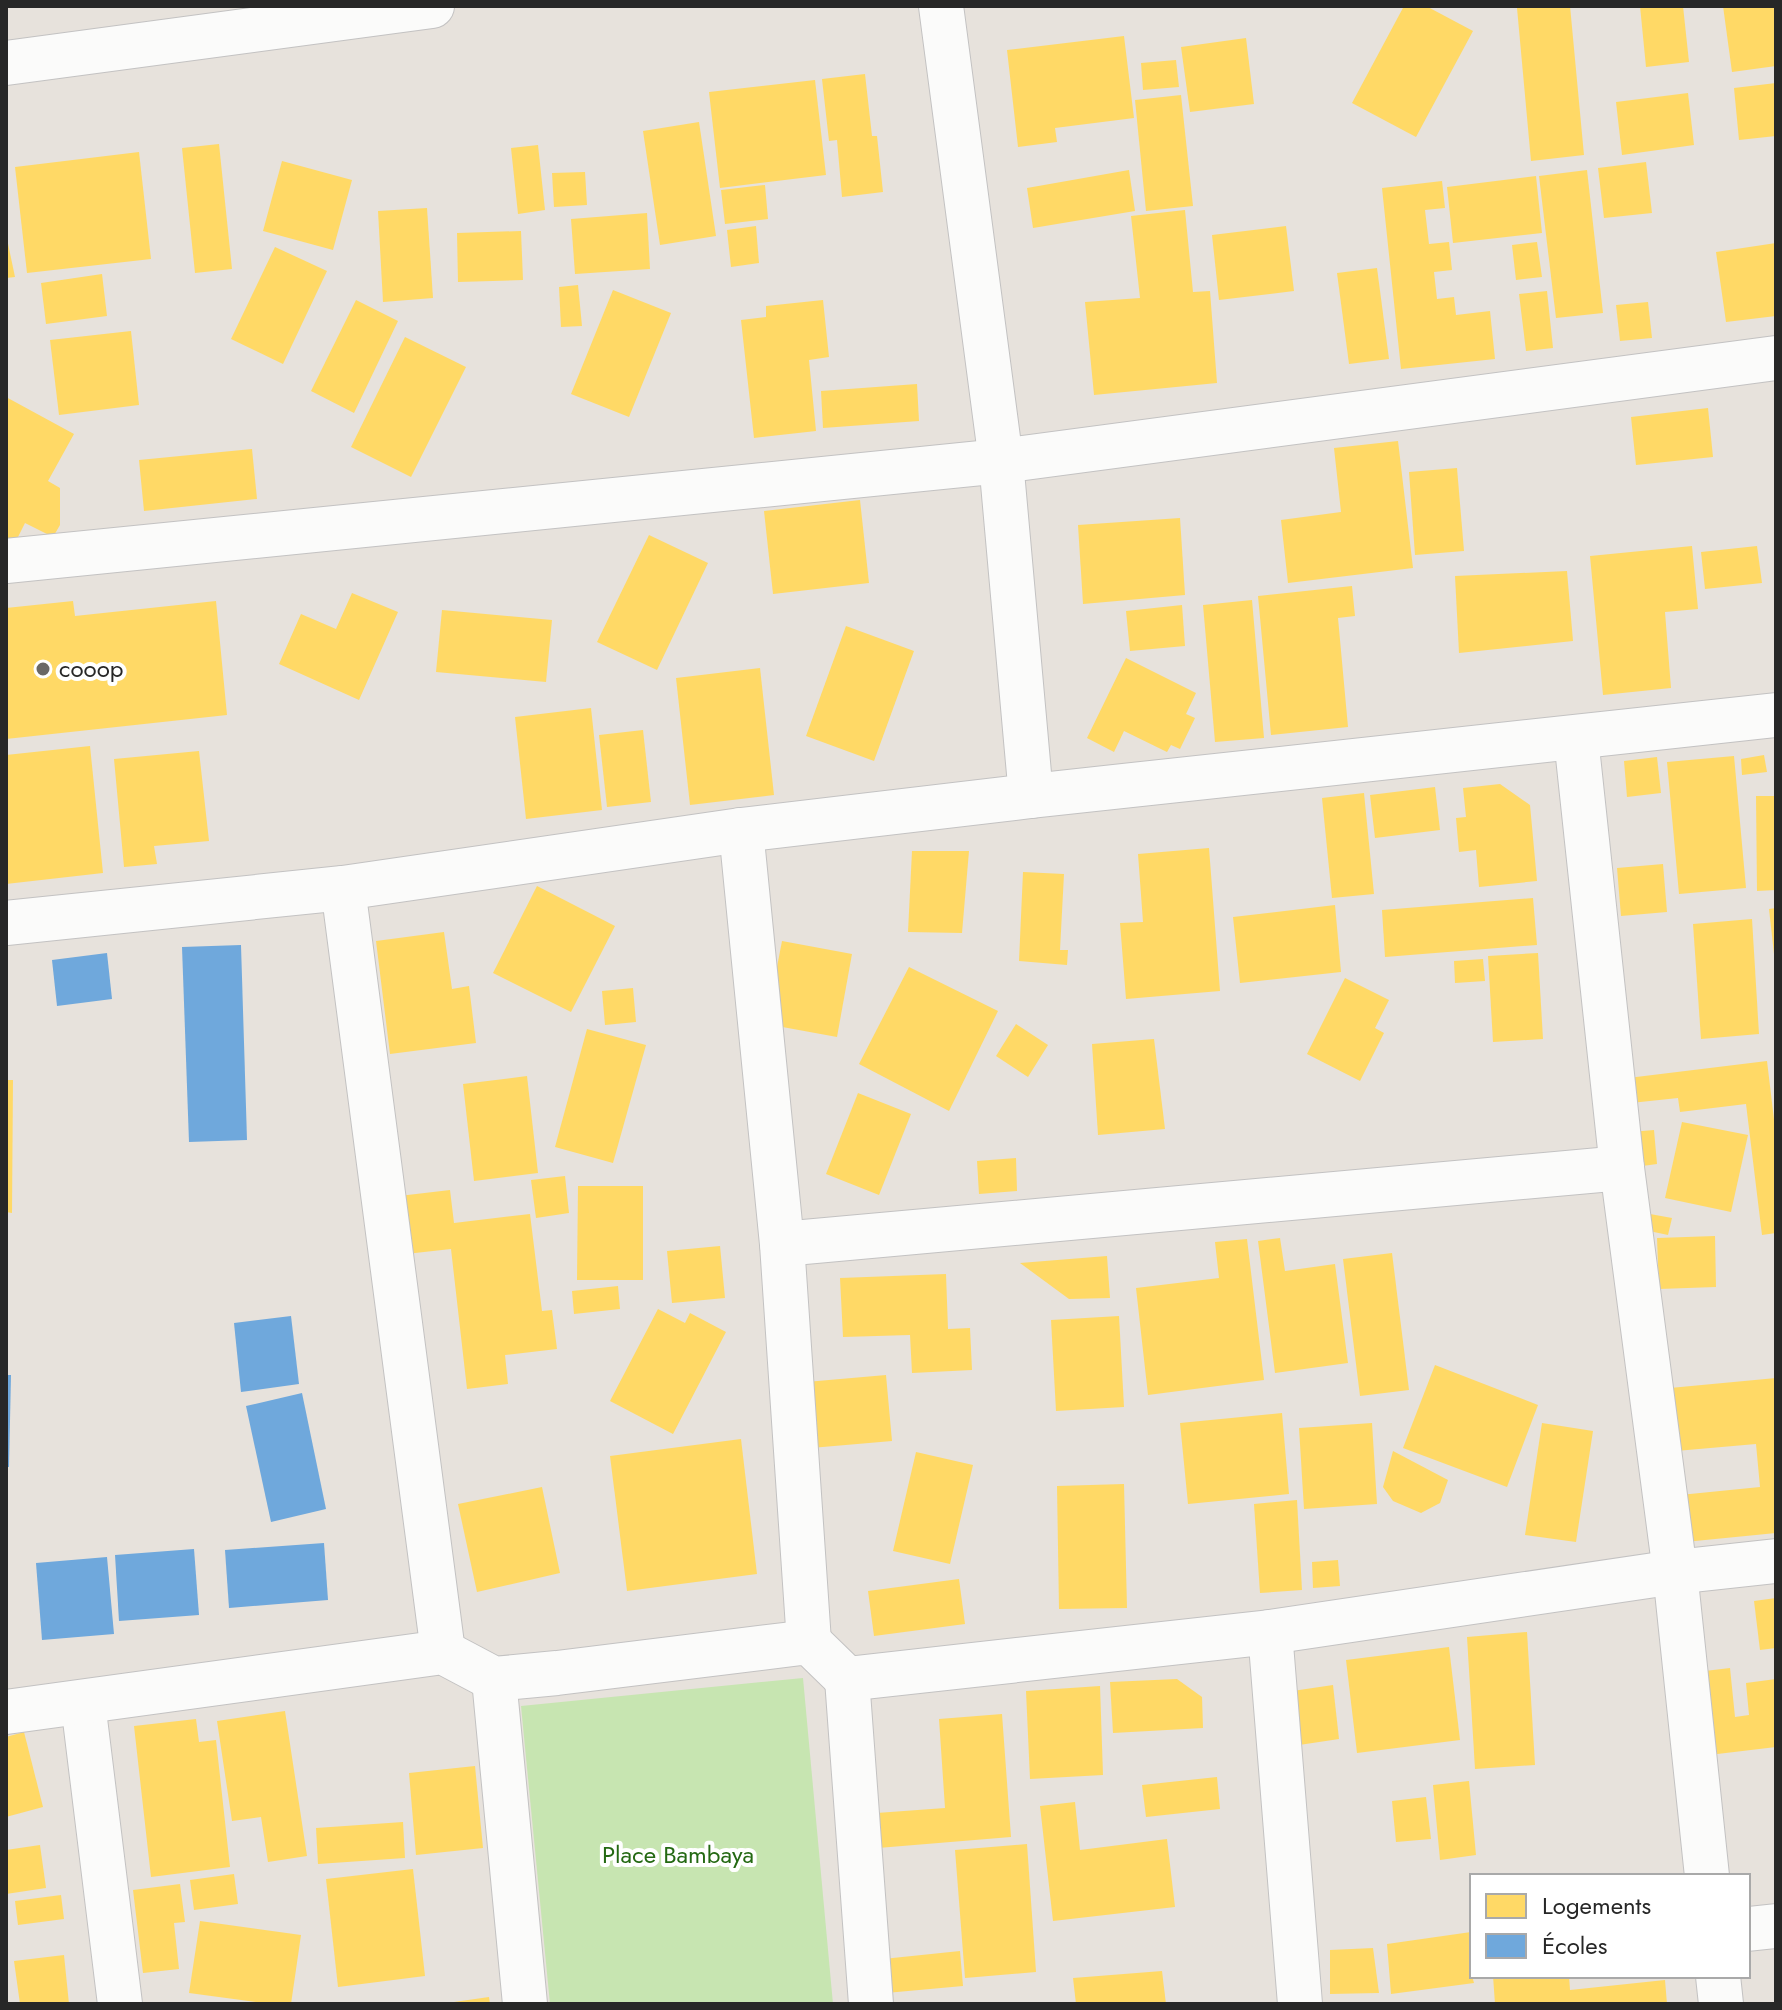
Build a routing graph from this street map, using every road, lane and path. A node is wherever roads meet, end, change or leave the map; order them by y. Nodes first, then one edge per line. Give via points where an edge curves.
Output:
1 (432, 6) edge
2 (941, 6) edge
3 (6, 63) edge
4 (1776, 358) edge
5 (1001, 461) junction
6 (6, 561) edge
7 (1776, 715) edge
8 (1576, 738) junction
9 (1031, 796) junction
10 (741, 830) junction
11 (343, 888) junction
12 (6, 923) edge
13 (1622, 1168) junction
14 (782, 1244) junction
15 (1776, 1561) edge
16 (1675, 1572) junction
17 (1270, 1632) junction
18 (809, 1642) junction
19 (443, 1652) junction
20 (494, 1679) junction
21 (847, 1679) junction
22 (83, 1703) junction
23 (6, 1712) edge
24 (1707, 1874) edge
25 (1776, 1926) edge
26 (1750, 1929) edge
27 (1718, 1978) edge
28 (120, 2004) edge
29 (525, 2004) edge
30 (871, 2004) edge
31 (1300, 2004) edge
32 (1721, 2004) edge

1 - 3 street
2 - 5 street
4 - 5 street
5 - 6 street
5 - 9 street
7 - 8 street
8 - 9 street
8 - 13 street
9 - 10 street
10 - 11 street
10 - 14 street
11 - 12 street
11 - 19 street
13 - 14 street
13 - 16 street
14 - 18 street
15 - 16 street
16 - 17 street
16 - 24 street
17 - 21 street
17 - 31 street
18 - 20 street
18 - 21 street
19 - 20 street
19 - 22 street
20 - 29 street
21 - 30 street
22 - 23 street
22 - 28 street
25 - 26 street
27 - 32 street

